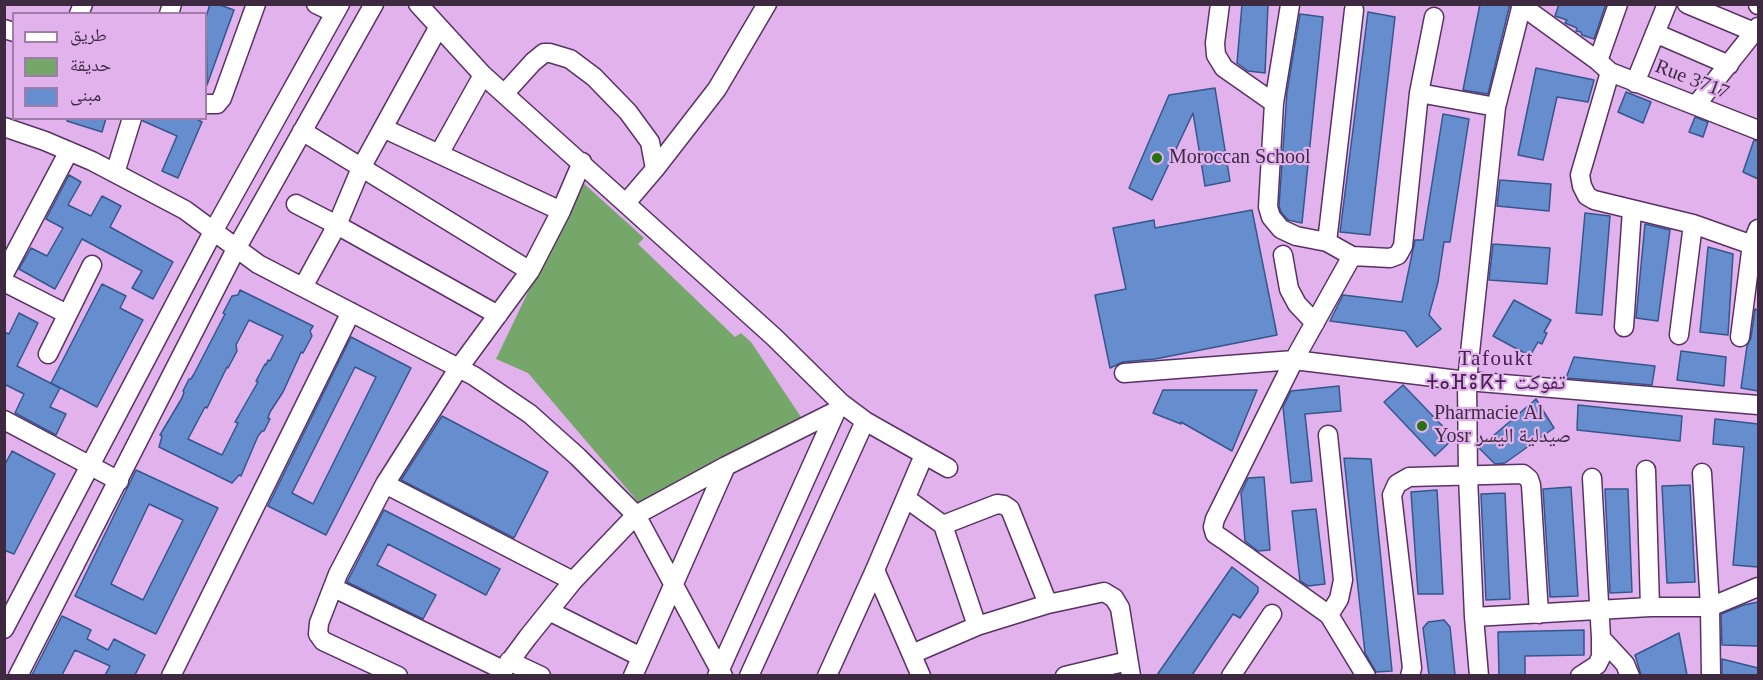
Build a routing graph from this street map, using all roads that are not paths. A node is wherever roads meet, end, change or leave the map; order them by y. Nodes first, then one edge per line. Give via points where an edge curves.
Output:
1 (256, 4) edge
2 (316, 4) edge
3 (374, 4) edge
4 (418, 4) edge
5 (767, 4) edge
6 (1220, 4) edge
7 (1618, 4) edge
8 (1667, 4) edge
9 (1687, 4) edge
10 (1290, 5) edge
11 (1522, 5) edge
12 (337, 9) edge
13 (1354, 10) dead end
14 (1434, 17) dead end
15 (438, 28) junction
16 (1756, 30) edge
17 (1655, 33) junction
18 (1729, 65) junction
19 (1604, 66) junction
20 (483, 75) junction
21 (1635, 83) junction
22 (1419, 93) junction
23 (504, 94) junction
24 (1274, 103) junction
25 (207, 104) edge
26 (1696, 105) junction
27 (1496, 107) junction
28 (131, 120) edge
29 (4, 127) edge
30 (383, 128) junction
31 (1758, 130) edge
32 (302, 131) junction
33 (69, 151) junction
34 (439, 154) junction
35 (582, 162) junction
36 (361, 168) junction
37 (655, 169) junction
38 (115, 173) junction
39 (626, 203) junction
40 (296, 204) dead end
41 (1632, 210) junction
42 (561, 211) junction
43 (1693, 224) junction
44 (337, 225) junction
45 (214, 230) junction
46 (1756, 240) edge
47 (1327, 242) junction
48 (236, 249) junction
49 (1283, 255) dead end
50 (1352, 256) junction
51 (92, 265) dead end
52 (530, 271) junction
53 (4, 274) edge
54 (4, 282) edge
55 (303, 287) junction
56 (351, 312) junction
57 (67, 314) junction
58 (498, 315) junction
59 (1315, 323) junction
60 (1624, 327) dead end
61 (1679, 335) dead end
62 (1740, 337) dead end
63 (48, 354) dead end
64 (1294, 360) junction
65 (458, 369) junction
66 (1124, 373) dead end
67 (1467, 381) junction
68 (1758, 405) edge
69 (838, 407) junction
70 (4, 420) edge
71 (865, 421) junction
72 (1328, 435) dead end
73 (924, 455) junction
74 (726, 465) junction
75 (91, 467) junction
76 (948, 468) dead end
77 (1646, 470) dead end
78 (1702, 473) dead end
79 (1468, 476) junction
80 (1592, 478) dead end
81 (119, 481) junction
82 (385, 484) junction
83 (907, 499) junction
84 (636, 515) junction
85 (942, 525) junction
86 (875, 570) junction
87 (573, 581) junction
88 (674, 584) junction
89 (1758, 587) edge
90 (334, 588) junction
91 (1048, 604) junction
92 (1650, 607) junction
93 (1710, 607) junction
94 (549, 610) junction
95 (1599, 610) junction
96 (1272, 614) dead end
97 (1539, 614) junction
98 (1329, 615) junction
99 (1474, 616) junction
100 (977, 626) junction
101 (4, 629) edge
102 (1601, 638) junction
103 (912, 654) junction
104 (641, 657) junction
105 (1130, 668) edge
106 (504, 669) edge
107 (720, 674) edge
108 (18, 675) edge
109 (171, 675) edge
110 (398, 675) edge
111 (541, 675) edge
112 (633, 675) edge
113 (749, 675) edge
114 (827, 675) edge
115 (921, 675) edge
116 (1065, 675) edge
117 (1231, 675) edge
118 (1366, 675) edge
119 (1410, 675) edge
120 (1479, 675) edge
121 (1580, 675) edge
122 (1630, 675) edge
123 (1711, 675) edge

1 - 25 street via 222,98 217,104
2 - 12 street
3 - 32 street
4 - 15 street
5 - 37 street via 717,89
6 - 24 street via 1216,55 1224,68
7 - 19 street
8 - 17 street
9 - 16 street
10 - 24 street
11 - 19 street, Rue 3717
11 - 27 street
12 - 45 street
13 - 47 street
14 - 22 street
15 - 20 street
15 - 30 street
16 - 18 street
17 - 18 street
17 - 21 street
18 - 26 street
19 - 21 street, Rue 3717
19 - 41 street via 1580,175 1582,186 1594,200
20 - 23 street
20 - 34 street
21 - 26 street, Rue 3717
22 - 27 street
22 - 50 street via 1403,246 1398,255 1390,258
23 - 35 street
23 - 37 street via 542,53 570,59 610,93 645,134
24 - 47 street via 1268,207 1271,217 1281,229 1296,236
26 - 31 street, Rue 3717
27 - 67 street
28 - 38 street
29 - 33 street
30 - 34 street
30 - 36 street
32 - 36 street
32 - 48 street
33 - 38 street
33 - 53 street
34 - 42 street
35 - 39 street
35 - 42 street
36 - 44 street
36 - 52 street
37 - 39 street
38 - 45 street
39 - 69 street via 774,337
40 - 44 street
41 - 43 street
41 - 60 street
42 - 52 street
43 - 46 street
43 - 61 street
44 - 55 street
44 - 58 street
45 - 48 street
45 - 75 street
46 - 62 street
47 - 50 street
48 - 55 street
48 - 81 street
49 - 59 street via 1289,289
50 - 59 street
51 - 57 street
52 - 58 street
54 - 57 street
55 - 56 street
56 - 65 street
56 - 109 street
57 - 63 street
58 - 65 street
59 - 64 street
64 - 66 street
64 - 67 street
64 - 98 street via 1213,527 1215,534
65 - 82 street
65 - 84 street via 530,414
67 - 68 street
67 - 79 street
69 - 71 street
69 - 74 street
69 - 107 street
70 - 75 street
71 - 73 street
71 - 113 street
72 - 98 street via 1344,580
73 - 76 street
73 - 83 street
74 - 84 street
74 - 88 street
75 - 81 street
75 - 101 street
77 - 92 street
78 - 93 street
79 - 97 street via 1523,474 1529,479
79 - 99 street
79 - 119 street via 1409,477 1397,484 1392,495
80 - 95 street
81 - 108 street
82 - 87 street
82 - 90 street
83 - 85 street
83 - 86 street
84 - 87 street
84 - 88 street
85 - 91 street via 997,504 1010,509
85 - 100 street
86 - 103 street
86 - 114 street
87 - 94 street
88 - 104 street
88 - 107 street
89 - 93 street
90 - 106 street
90 - 110 street via 319,624 320,639
91 - 100 street
91 - 105 street via 1097,592 1114,598 1120,608
92 - 93 street
92 - 95 street
93 - 123 street
94 - 104 street
94 - 106 street
95 - 97 street
95 - 102 street
96 - 117 street
97 - 99 street
98 - 118 street
99 - 120 street
100 - 103 street
102 - 121 street via 1601,657 1590,671
102 - 122 street
103 - 115 street
104 - 112 street
105 - 116 street
106 - 111 street

